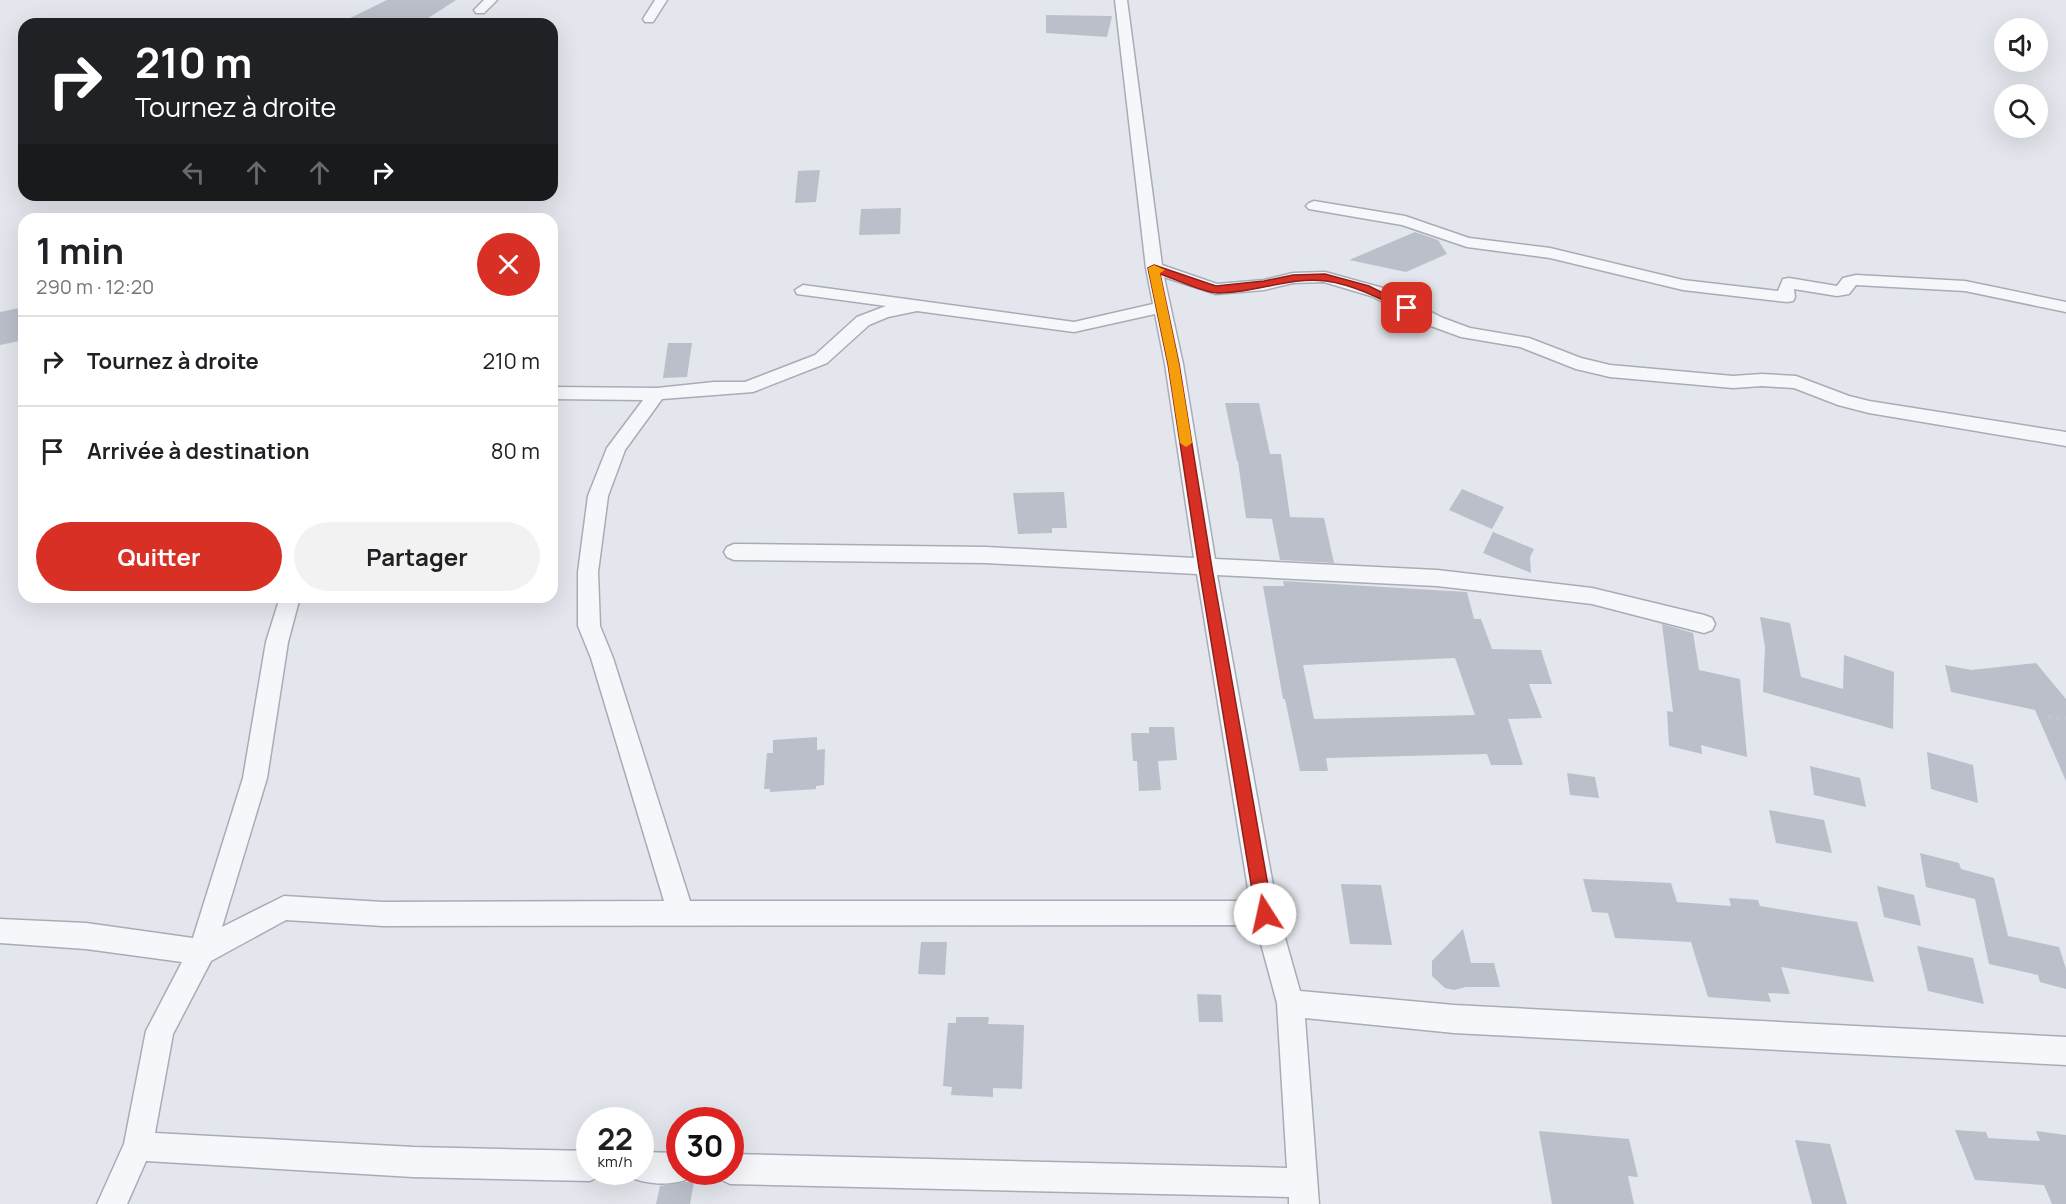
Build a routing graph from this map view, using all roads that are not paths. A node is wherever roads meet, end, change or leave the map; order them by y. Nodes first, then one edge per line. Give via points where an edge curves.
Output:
1 (491, 0) edge
2 (661, 0) edge
3 (1121, 0) edge
4 (480, 10) dead end
5 (649, 19) dead end
6 (1314, 207) dead end
7 (1154, 268) junction
8 (803, 290) dead end
9 (912, 307) junction
10 (1162, 307) junction
11 (2066, 307) edge
12 (558, 393) edge
13 (657, 394) junction
14 (2066, 439) edge
15 (734, 552) dead end
16 (1206, 568) junction
17 (288, 603) edge
18 (1704, 624) dead end
19 (681, 914) junction
20 (1265, 914) junction
21 (0, 931) edge
22 (202, 952) junction
23 (1290, 1003) junction
24 (2066, 1051) edge
25 (138, 1146) junction
26 (576, 1166) edge
27 (744, 1170) edge
28 (1302, 1193) edge
29 (112, 1204) edge

1 - 4 street
2 - 5 street
3 - 7 street
6 - 11 street via 1396,219 1467,242 1550,253 1683,285 1787,297 1789,283 1837,291 1851,280 1965,286
7 - 10 street
7 - 14 street via 1216,290 1293,278 1325,278 1377,292 1467,333 1523,342 1576,363 1610,371 1722,381 1796,382 1869,407
8 - 9 street
9 - 10 street via 1074,327
9 - 13 street via 863,321 821,359 774,379 747,388
10 - 16 street
12 - 13 street
13 - 19 street via 616,447 598,496 588,572 589,626
15 - 16 street via 986,555
16 - 18 street via 1437,578 1592,596
16 - 20 street
17 - 22 street via 277,642 255,778
19 - 20 street
19 - 22 street via 383,914 284,908
20 - 23 street
21 - 22 street via 86,936
22 - 25 street via 160,1031
23 - 24 street via 1454,1019
23 - 28 street
25 - 26 street via 413,1162
25 - 29 street
27 - 28 street

